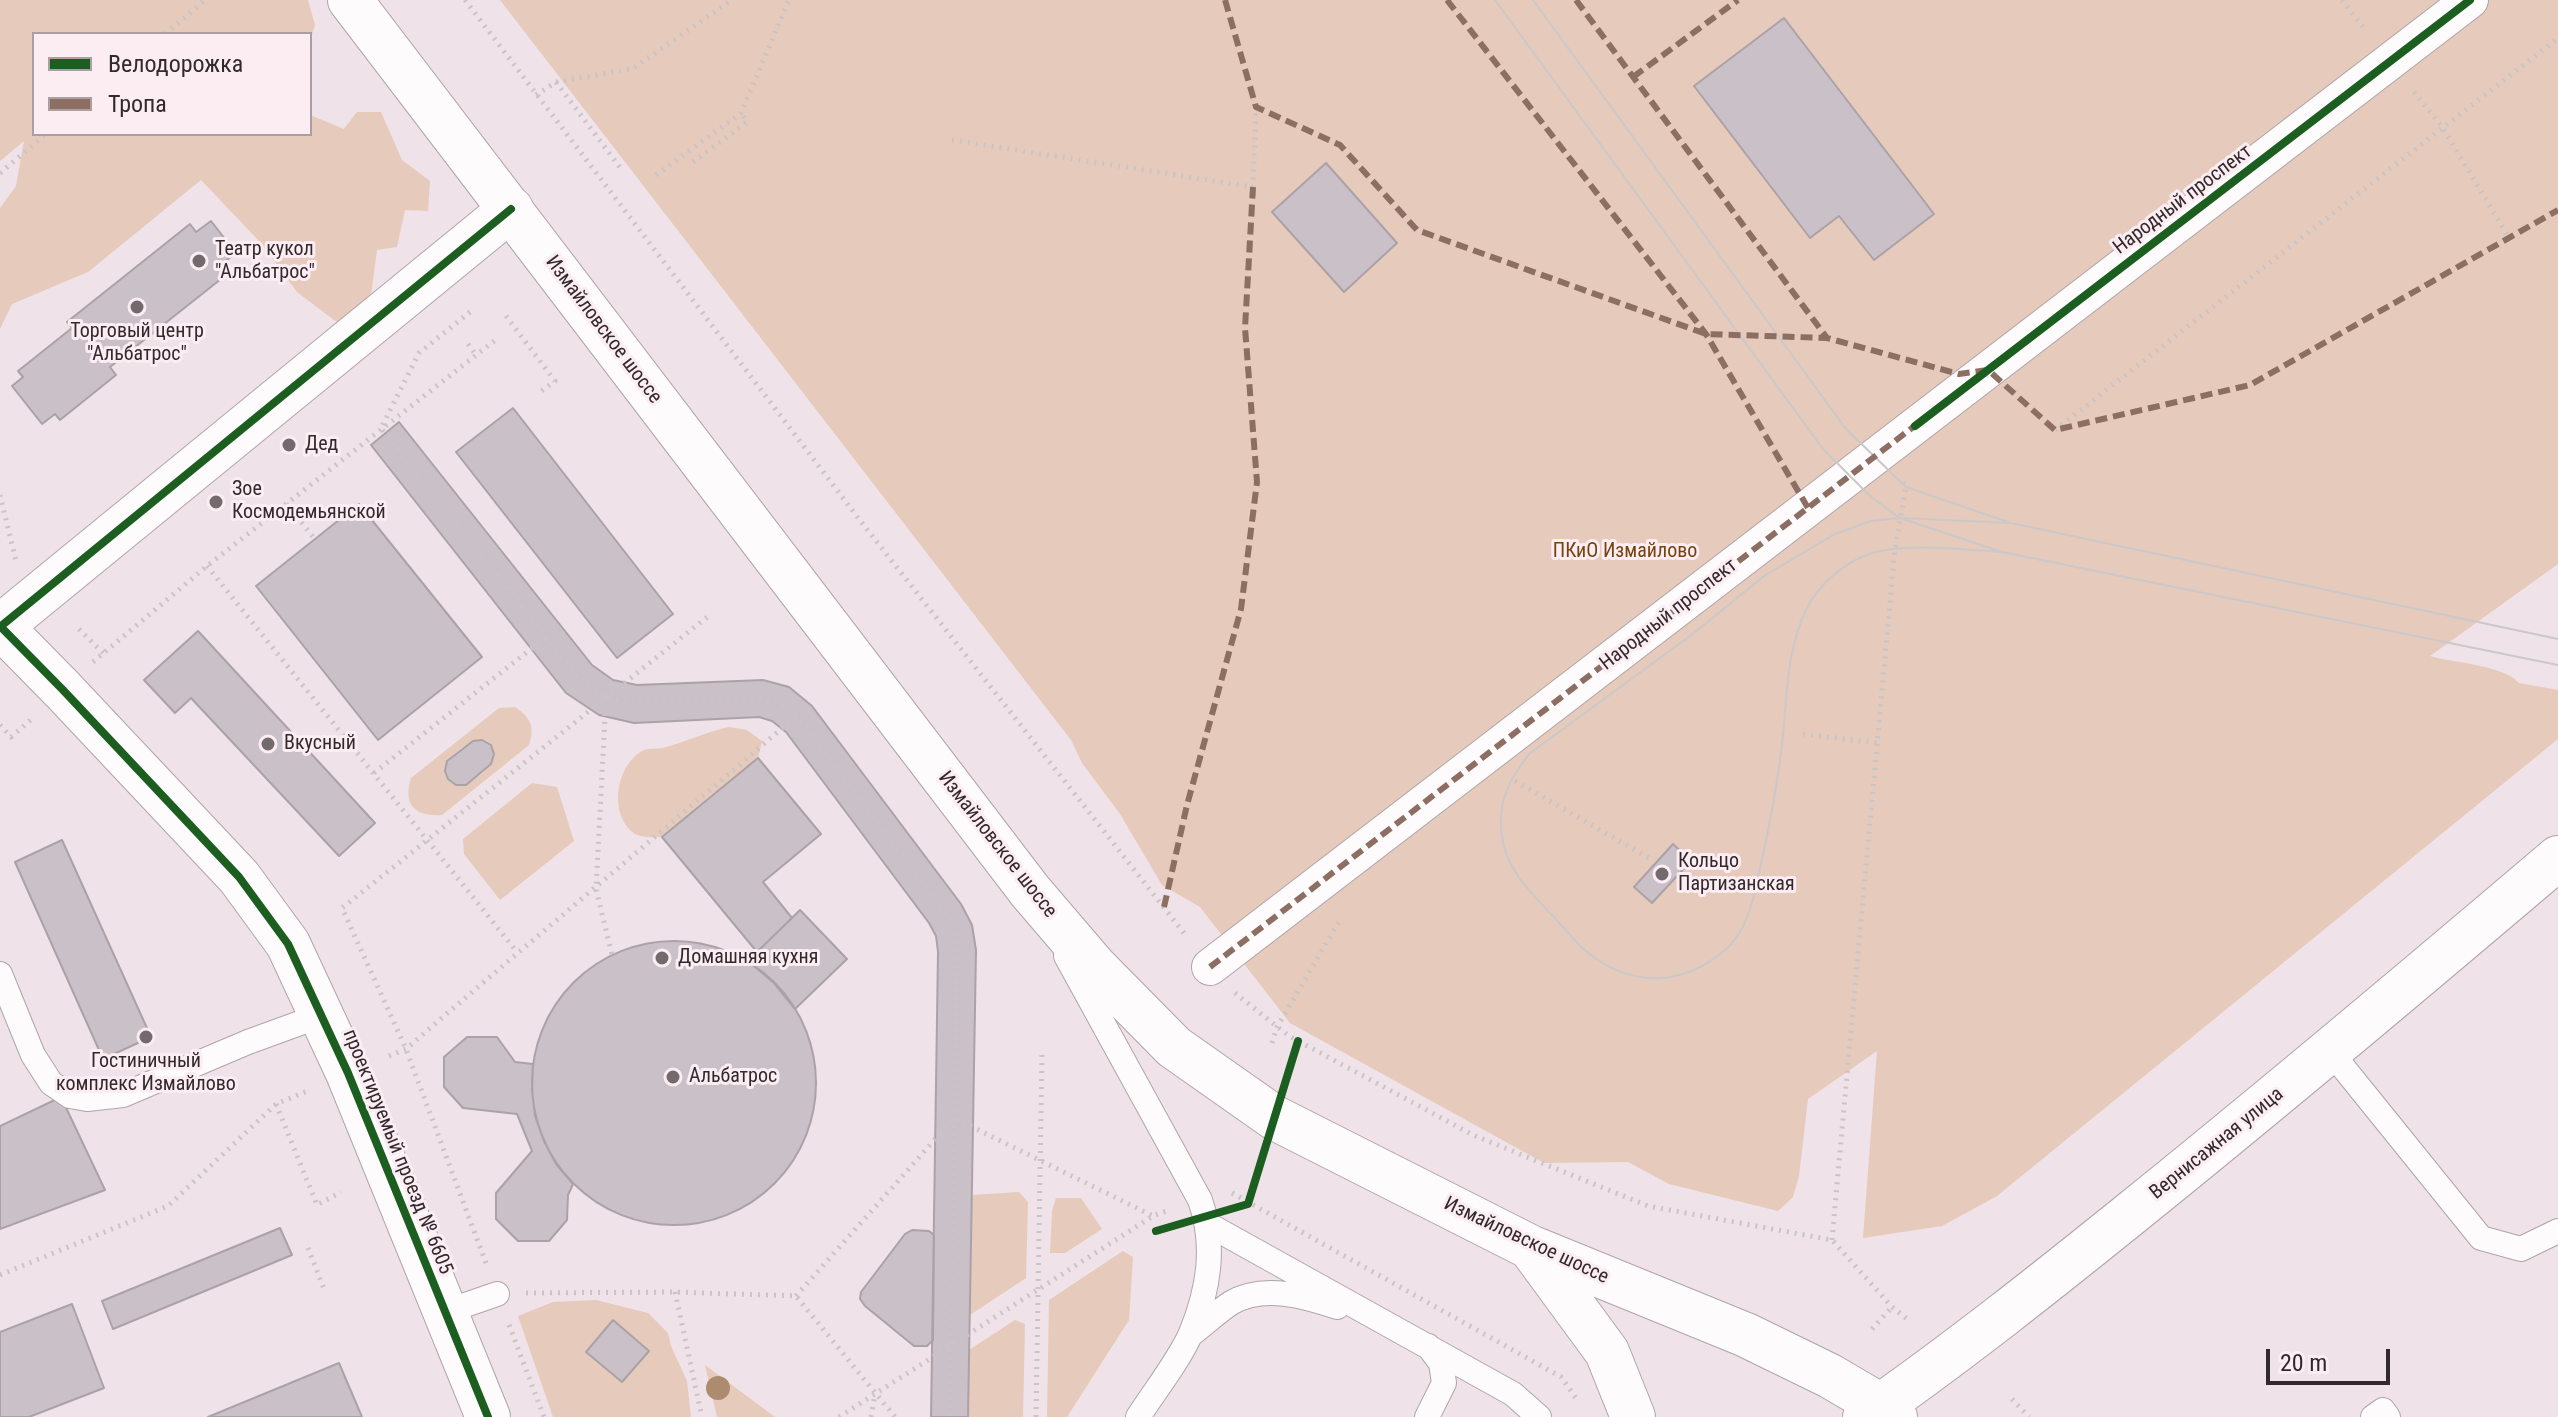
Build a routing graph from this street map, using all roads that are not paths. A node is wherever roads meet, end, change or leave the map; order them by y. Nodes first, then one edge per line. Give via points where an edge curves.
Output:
1 (350, 0) edge
2 (2470, 0) edge
3 (511, 209) junction
4 (0, 626) edge
5 (2558, 858) edge
6 (1030, 891) junction
7 (1210, 967) road end
8 (0, 974) edge
9 (322, 1015) junction
10 (2330, 1051) junction
11 (1207, 1220) junction
12 (2558, 1231) edge
13 (1530, 1247) junction
14 (497, 1294) road end
15 (445, 1312) junction
16 (1396, 1328) junction
17 (1190, 1335) junction
18 (1428, 1346) junction
19 (1880, 1413) edge
20 (488, 1417) edge
21 (1138, 1417) edge
22 (1427, 1417) edge
23 (1539, 1417) edge
24 (1633, 1417) edge
25 (2373, 1417) edge
26 (2388, 1417) edge

1 - 3 main road, Измайловское шоссе
2 - 7 street, Народный проспект
3 - 4 main road
3 - 6 main road, Измайловское шоссе
4 - 9 main road, проектируемый проезд № 6605 via 239,877 288,944
5 - 10 main road, Вернисажная улица
6 - 11 lane
6 - 13 main road, Измайловское шоссе via 1174,1047 1254,1105
8 - 9 lane via 33,1055 51,1083 70,1096 87,1099 123,1095
9 - 15 main road, проектируемый проезд № 6605
10 - 12 lane via 2481,1238 2521,1249
10 - 19 main road, Вернисажная улица
11 - 16 lane
11 - 17 lane via 1204,1295
13 - 19 main road, Измайловское шоссе via 1746,1335 1830,1376
13 - 24 main road via 1607,1352
14 - 15 lane
15 - 20 main road, проектируемый проезд № 6605
16 - 17 lane via 1312,1298 1271,1292 1233,1302
16 - 18 lane
17 - 21 lane
18 - 22 lane via 1441,1363 1444,1383
18 - 23 lane via 1513,1394
25 - 26 lane via 2383,1410

